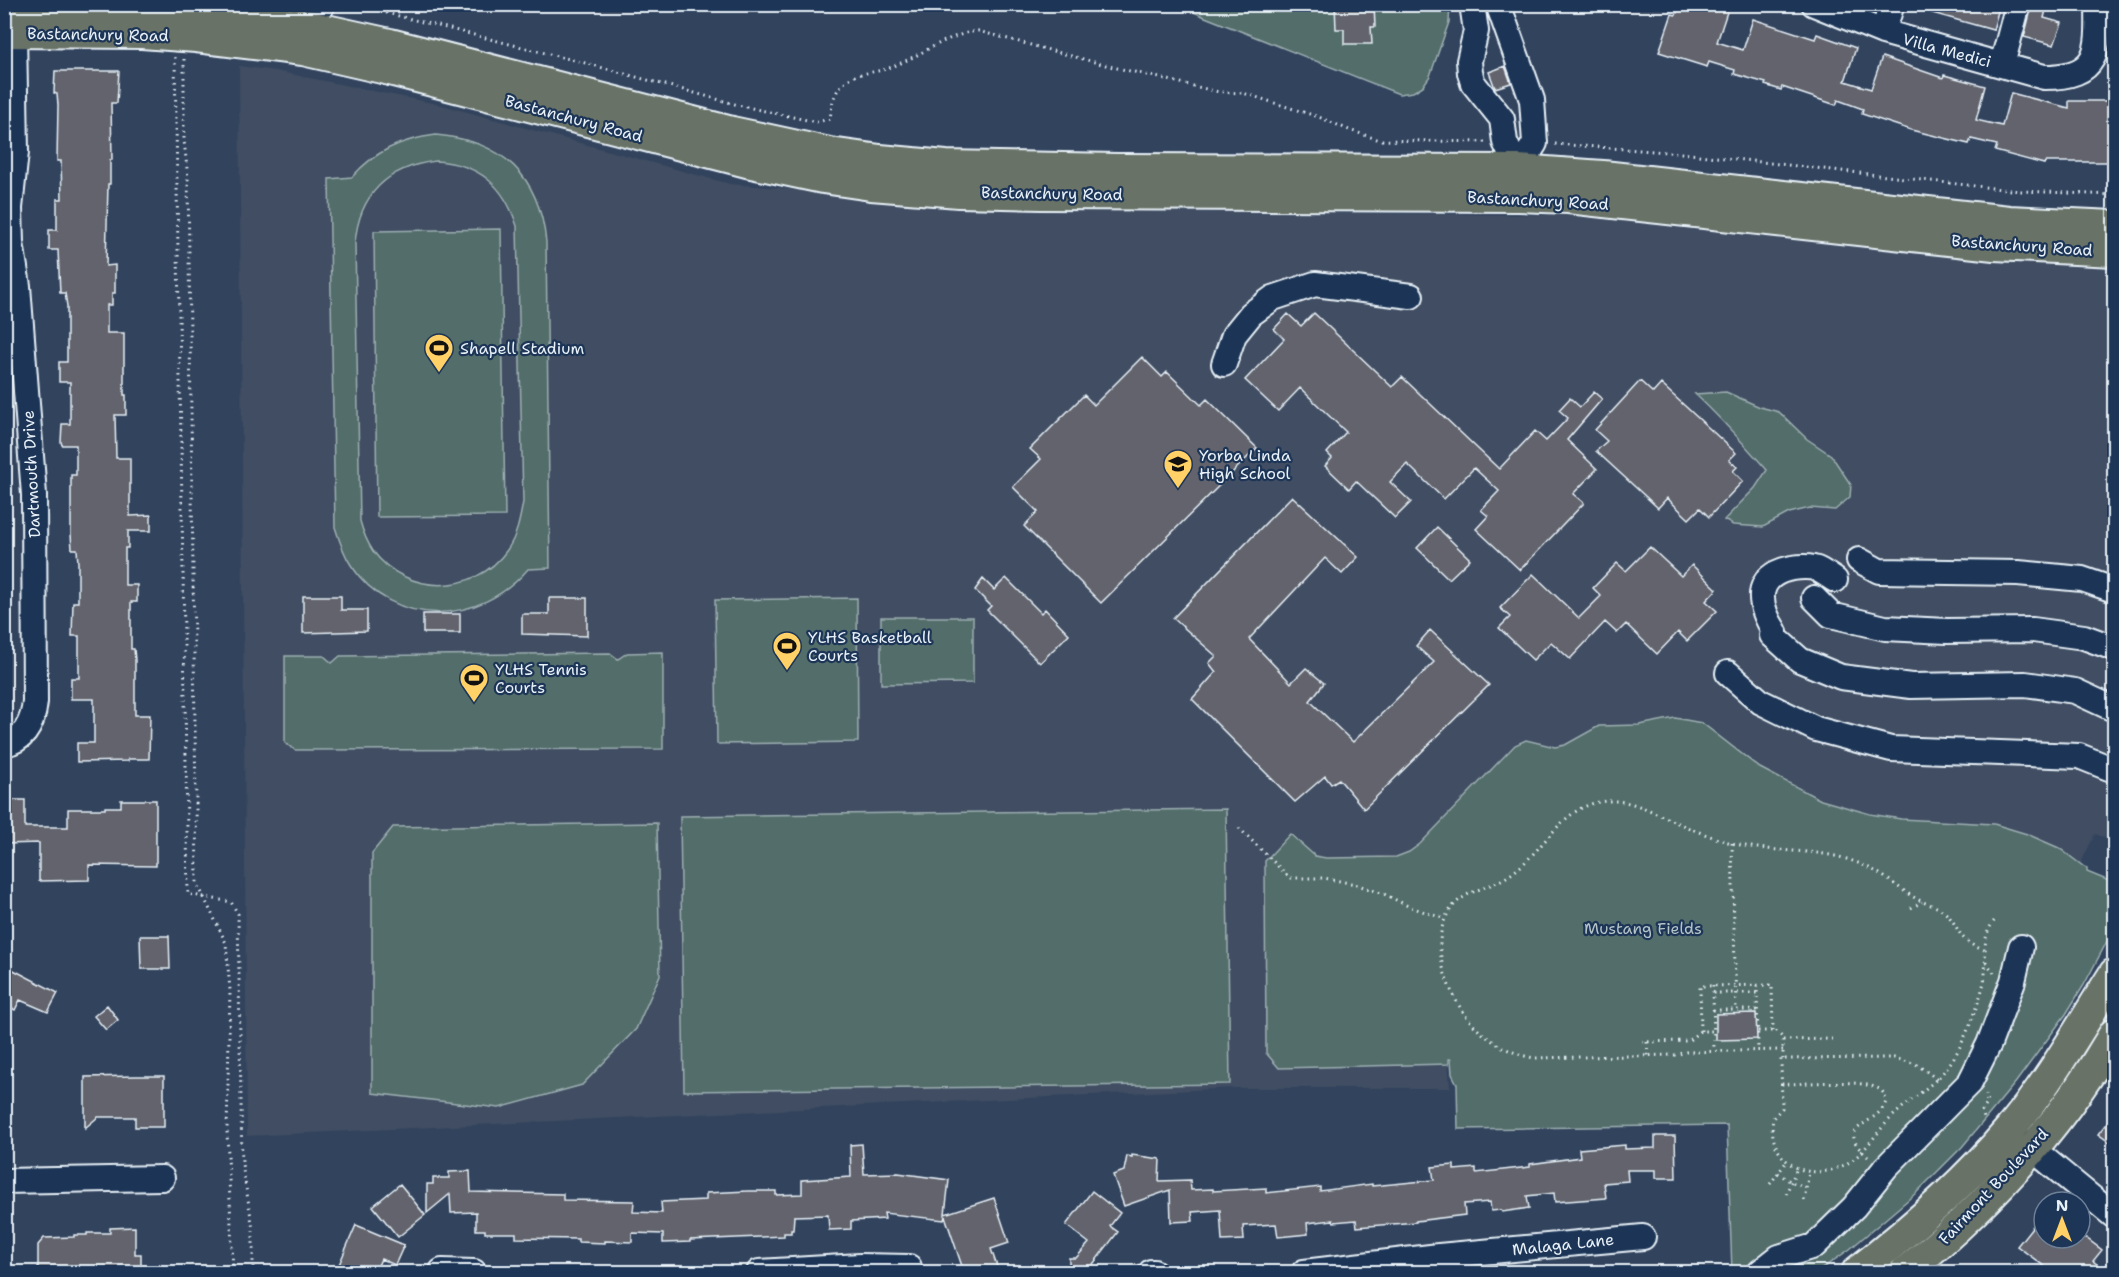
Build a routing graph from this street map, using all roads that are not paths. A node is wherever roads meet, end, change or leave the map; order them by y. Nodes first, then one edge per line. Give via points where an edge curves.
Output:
1 (1472, 4) edge
2 (1814, 4) edge
3 (1892, 4) edge
4 (2018, 4) edge
5 (2098, 4) edge
6 (177, 7) edge
7 (1502, 14) edge
8 (309, 21) edge
9 (8, 23) edge
10 (1476, 31) junction
11 (1883, 32) junction
12 (2002, 65) junction
13 (693, 149) junction
14 (830, 153) junction
15 (1057, 168) junction
16 (1518, 183) junction
17 (926, 189) junction
18 (2115, 226) edge
19 (2115, 251) edge
20 (1411, 296) dead end
21 (1224, 364) dead end
22 (1858, 560) dead end
23 (1835, 580) dead end
24 (2115, 590) edge
25 (1814, 598) dead end
26 (2115, 648) edge
27 (1728, 673) dead end
28 (2115, 709) edge
29 (14, 740) edge
30 (2115, 768) edge
31 (2021, 947) dead end
32 (2115, 974) edge
33 (2115, 1034) edge
34 (1999, 1125) junction
35 (2033, 1148) junction
36 (162, 1178) dead end
37 (4, 1181) edge
38 (2115, 1216) edge
39 (1643, 1236) dead end
40 (1440, 1264) edge
41 (909, 1270) edge
42 (442, 1271) edge
43 (474, 1272) edge
44 (759, 1272) edge
45 (1304, 1272) edge
46 (1760, 1272) edge
47 (1857, 1272) edge
48 (1905, 1272) edge

1 - 10 street
2 - 11 street, Villa Medici
3 - 11 street
4 - 12 street
5 - 12 street, Villa Medici via 2094,56 2082,70 2065,77 2044,77
6 - 8 main road, Bastanchury Road
6 - 9 main road, Bastanchury Road via 119,6
7 - 10 street
7 - 16 street via 1532,100 1535,142
8 - 9 main road, Bastanchury Road via 196,37
8 - 13 main road, Bastanchury Road via 382,68
8 - 14 main road, Bastanchury Road via 732,132
9 - 29 street, Dartmouth Drive via 16,152 11,243 18,286 34,495 35,702 33,721
10 - 16 street via 1470,73 1473,83 1502,118
11 - 12 street, Villa Medici
13 - 14 main road via 717,142 819,164
13 - 17 main road, Bastanchury Road via 823,178
14 - 15 main road, Bastanchury Road via 946,166
15 - 16 main road, Bastanchury Road
15 - 17 main road via 1054,176 1037,182 939,180
16 - 17 main road, Bastanchury Road via 1041,194
16 - 18 main road, Bastanchury Road via 1603,176 2009,221
16 - 19 main road, Bastanchury Road via 1568,198 1994,245
20 - 21 street via 1315,284 1273,297 1251,314 1234,335
22 - 24 street via 1879,571 2018,573 2082,579
23 - 28 street via 1818,568 1797,567 1779,571 1764,584 1761,600 1773,634 1800,660 1841,677 1911,686 2025,684 2075,691
25 - 26 street via 1831,615 1885,628 2033,630 2084,637
27 - 30 street via 1761,702 1816,729 1891,749 2079,756
31 - 46 street via 2013,981 1970,1082 1814,1246 1779,1257
32 - 34 main road, Fairmont Boulevard via 2043,1086
33 - 35 main road, Fairmont Boulevard via 2094,1069
34 - 35 street
34 - 47 main road, Fairmont Boulevard via 1958,1185
35 - 38 street
35 - 48 main road, Fairmont Boulevard via 1959,1226
36 - 37 street
39 - 40 street, Malaga Lane
40 - 45 street, Malaga Lane
41 - 44 street via 860,1266
42 - 43 street

